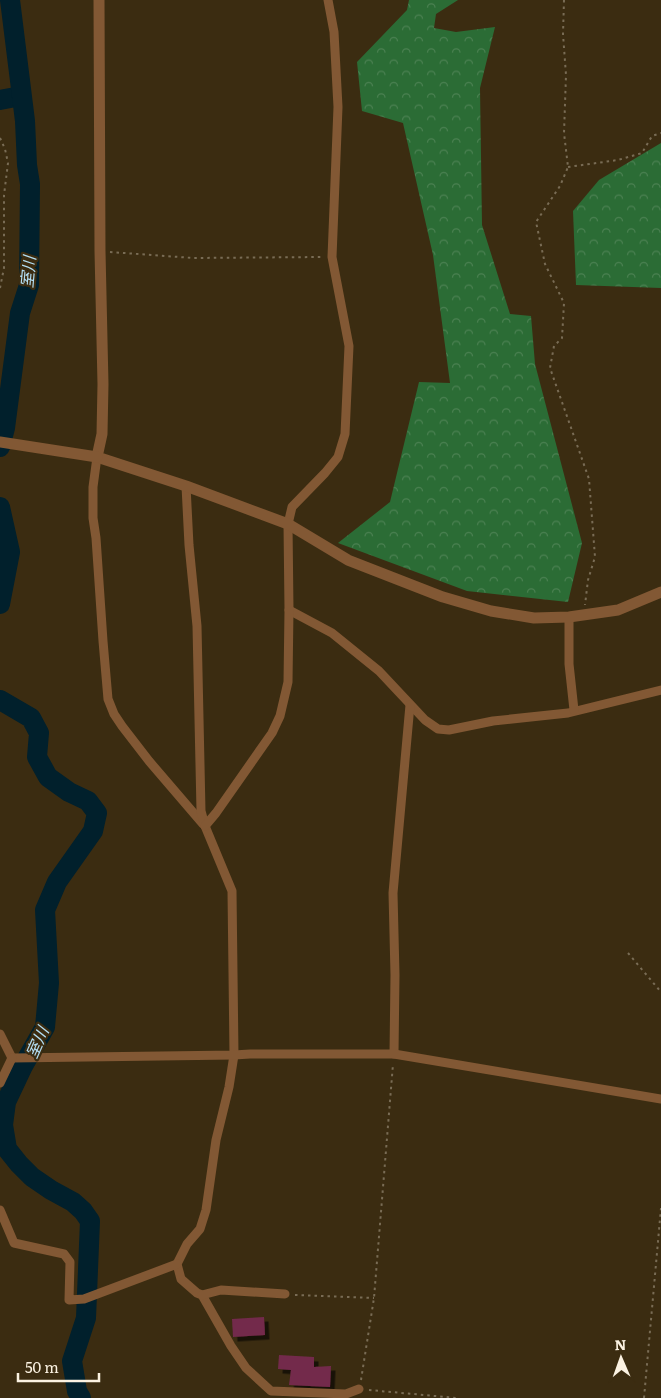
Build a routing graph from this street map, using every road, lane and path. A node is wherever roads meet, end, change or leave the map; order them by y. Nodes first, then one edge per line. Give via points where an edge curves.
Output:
1 (99, 0) edge
2 (328, 0) edge
3 (564, 0) edge
4 (661, 133) edge
5 (0, 138) edge
6 (568, 167) junction
7 (100, 251) junction
8 (332, 257) junction
9 (0, 288) edge
10 (0, 442) edge
11 (97, 456) junction
12 (186, 486) junction
13 (288, 524) junction
14 (661, 592) edge
15 (289, 610) junction
16 (569, 617) junction
17 (661, 690) edge
18 (410, 705) junction
19 (574, 710) junction
20 (205, 826) junction
21 (628, 954) dead end
22 (661, 992) edge
23 (0, 1034) edge
24 (394, 1054) junction
25 (234, 1056) junction
26 (12, 1058) junction
27 (0, 1083) edge
28 (661, 1099) edge
29 (661, 1208) edge
30 (0, 1210) edge
31 (177, 1264) junction
32 (285, 1294) joint
33 (202, 1295) junction
34 (374, 1298) junction
35 (359, 1389) junction
36 (457, 1398) edge
37 (644, 1398) edge

1 - 7 street
2 - 8 street via 334,32 338,107
3 - 6 path via 564,133
4 - 6 path via 652,136 642,153
5 - 9 path via 8,163 4,195 4,268
6 - 16 path via 560,186 536,222 545,264 564,303 562,338 554,346 550,368 589,479 595,557 584,612
7 - 8 path via 193,258
7 - 11 street via 103,394 102,434
8 - 13 street via 349,346 345,434 338,457 292,507
10 - 11 street
11 - 12 street
11 - 20 street via 93,518 108,699 122,726
12 - 13 street
12 - 20 street via 197,626 201,811
13 - 15 street
13 - 16 street via 348,560 443,597 491,611 534,618
14 - 16 street via 618,610
15 - 18 street via 332,633 379,671
15 - 20 street via 288,682 280,716 266,741
16 - 19 street via 569,664
17 - 19 street
18 - 19 street via 438,729 449,730
18 - 24 street via 394,893
20 - 25 street via 232,891
21 - 22 path
23 - 26 street
24 - 25 street
24 - 28 street
24 - 34 path
25 - 26 street
25 - 31 street via 216,1140 206,1210 200,1228
26 - 27 street
29 - 37 path
30 - 31 street via 14,1243 64,1254 70,1262 69,1300 84,1299
31 - 33 street via 181,1279
32 - 33 street via 221,1290
32 - 34 path
33 - 35 street via 246,1368 271,1391 346,1394
34 - 35 path
35 - 36 path

